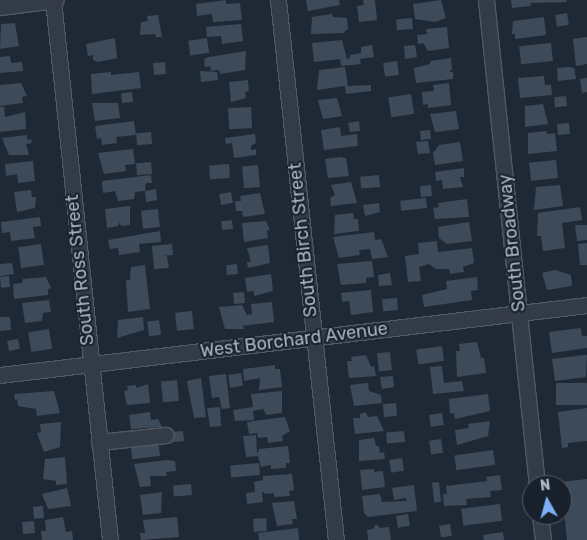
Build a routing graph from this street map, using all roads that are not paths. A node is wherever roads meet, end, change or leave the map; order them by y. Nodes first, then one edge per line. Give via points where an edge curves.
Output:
1 (54, 0) edge
2 (278, 0) edge
3 (486, 0) edge
4 (0, 7) edge
5 (587, 306) edge
6 (519, 314) junction
7 (313, 338) junction
8 (90, 364) junction
9 (0, 375) edge
10 (166, 434) dead end
11 (99, 442) junction
12 (536, 475) edge
13 (541, 525) edge
14 (110, 540) edge
15 (336, 540) edge
16 (543, 540) edge

1 - 4 street
1 - 8 street, South Ross Street
2 - 7 street, South Birch Street
3 - 6 street, South Broadway
5 - 6 street, West Borchard Avenue
6 - 7 street, West Borchard Avenue
6 - 12 street, South Broadway
7 - 8 street, West Borchard Avenue
7 - 15 street, South Birch Street
8 - 9 street, West Borchard Avenue
8 - 11 street, South Ross Street
10 - 11 street
11 - 14 street, South Ross Street
13 - 16 street

